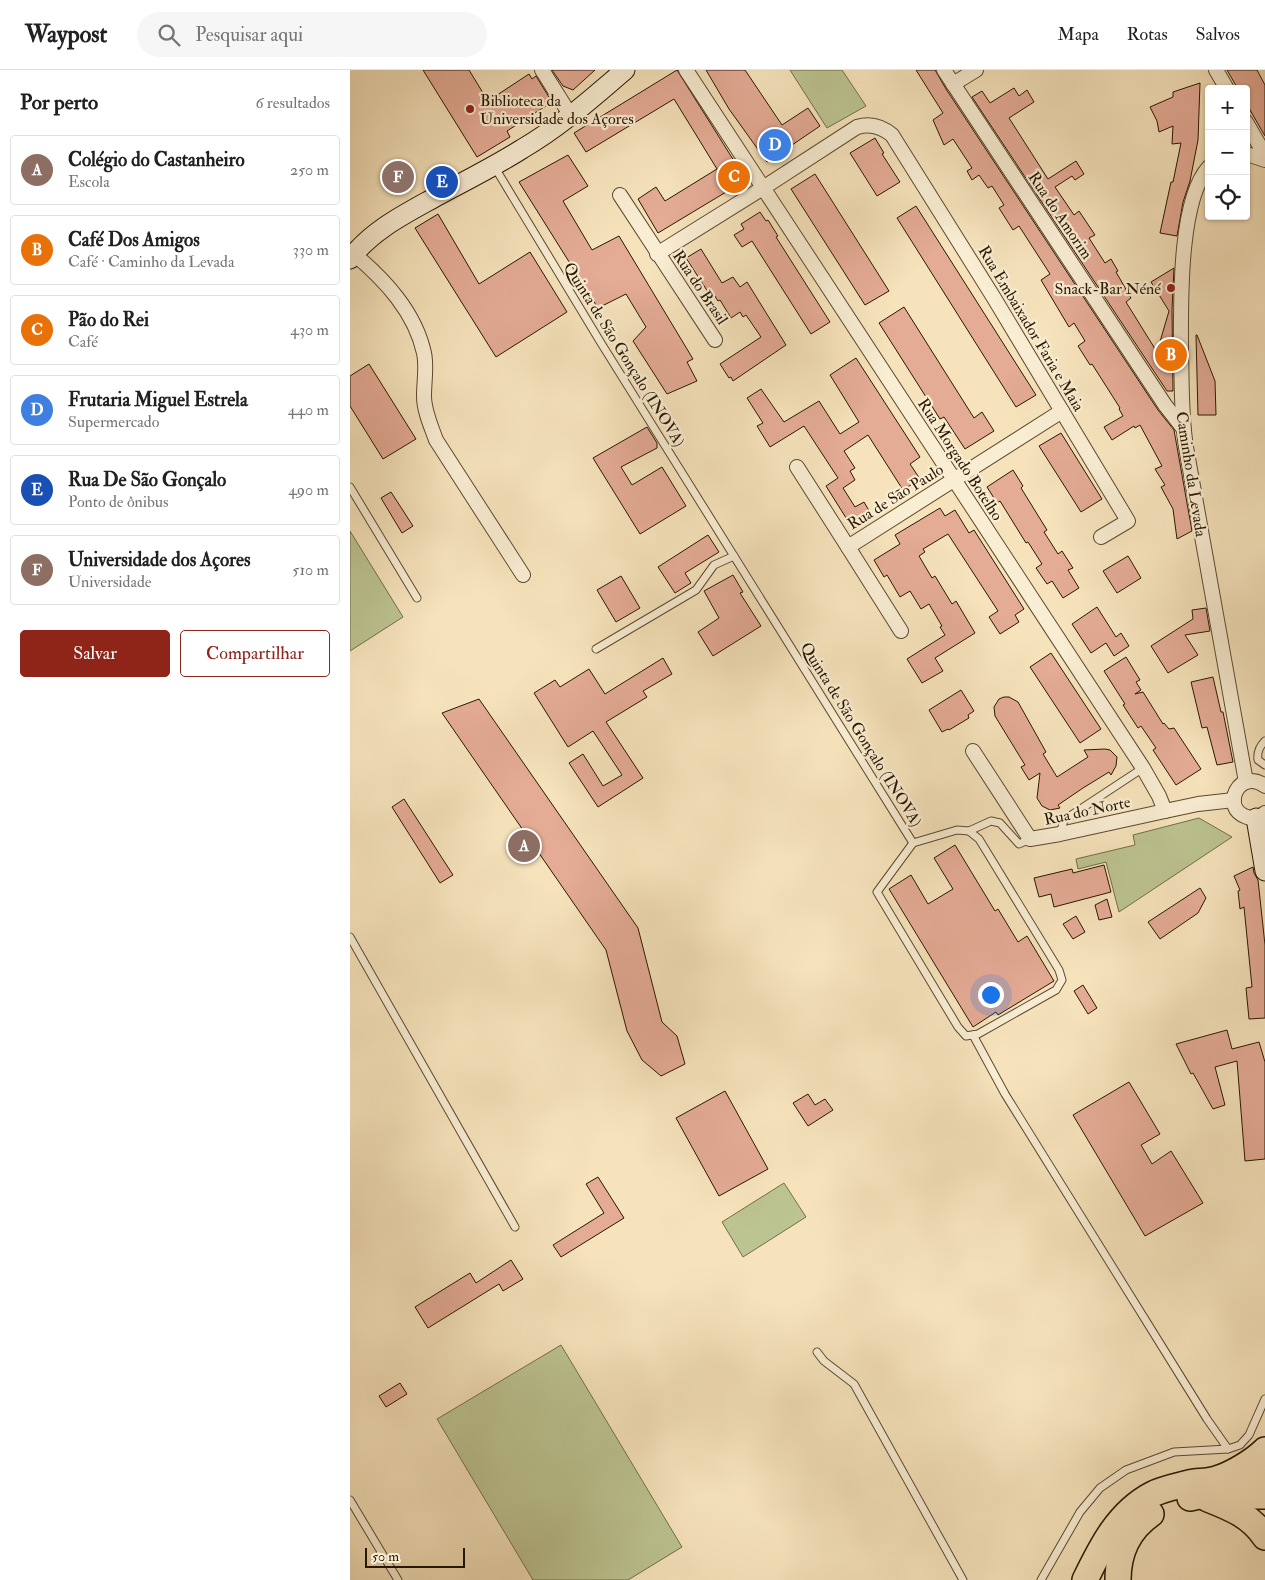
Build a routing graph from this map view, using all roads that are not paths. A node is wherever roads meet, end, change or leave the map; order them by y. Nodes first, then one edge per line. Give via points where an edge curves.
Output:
1 (542, 70) edge
2 (625, 70) edge
3 (686, 70) edge
4 (944, 70) edge
5 (976, 70) edge
6 (1216, 70) edge
7 (953, 84) junction
8 (1222, 85) edge
9 (571, 116) junction
10 (884, 129) joint
11 (1250, 129) edge
12 (1265, 154) edge
13 (1250, 156) edge
14 (1265, 160) edge
15 (494, 166) junction
16 (1205, 171) edge
17 (763, 188) junction
18 (620, 195) dead end
19 (657, 254) junction
20 (352, 256) edge
21 (715, 340) dead end
22 (1062, 412) junction
23 (1183, 428) junction
24 (797, 467) dead end
25 (954, 480) junction
26 (350, 487) edge
27 (1101, 537) dead end
28 (848, 547) junction
29 (734, 556) junction
30 (523, 575) dead end
31 (417, 598) dead end
32 (901, 631) dead end
33 (596, 649) dead end
34 (1265, 741) edge
35 (973, 751) dead end
36 (1265, 765) edge
37 (1143, 768) junction
38 (1246, 782) junction
39 (1265, 786) edge
40 (1234, 800) junction
41 (1165, 811) junction
42 (1260, 816) edge
43 (969, 831) junction
44 (1060, 834) junction
45 (1030, 839) junction
46 (913, 843) junction
47 (1265, 871) edge
48 (350, 937) edge
49 (973, 1035) junction
50 (515, 1227) dead end
51 (817, 1352) dead end
52 (1265, 1399) edge
53 (1228, 1449) junction
54 (1265, 1450) edge
55 (1265, 1477) edge
56 (1208, 1487) junction
57 (1265, 1496) edge
58 (350, 1500) edge
59 (1265, 1537) edge
60 (398, 1580) edge
61 (963, 1580) edge
62 (1041, 1580) edge
63 (1085, 1580) edge
64 (1118, 1580) edge

1 - 9 street
2 - 9 main road
3 - 17 street, Rua Morgado Botelho
4 - 7 street, Rua do Amorim
5 - 7 street
6 - 8 street
7 - 23 street, Rua do Amorim
9 - 15 main road
10 - 17 street, Rua do Brasil via 871,125 857,127
10 - 22 street, Rua Embaixador Faria e Maia via 892,135
11 - 12 street
13 - 14 street
15 - 20 main road via 400,217 376,233
15 - 29 lane, Quinta de São Gonçalo (INOVA)
16 - 23 street, Caminho da Levada via 1192,199 1181,286
17 - 19 street, Rua do Brasil
17 - 25 street, Rua Morgado Botelho
18 - 19 street, Rua do Brasil
19 - 21 street, Rua do Brasil
20 - 30 street via 377,273 406,311 424,354 424,396 427,417 436,440
22 - 25 street, Rua de São Paulo
22 - 27 street, Rua Embaixador Faria e Maia via 1128,521
23 - 38 street, Caminho da Levada
24 - 28 street, Rua de São Paulo
25 - 28 street, Rua de São Paulo
25 - 37 street, Rua Morgado Botelho
26 - 31 lane
28 - 32 street, Rua de São Paulo
29 - 33 lane via 714,565 696,590
29 - 46 lane, Quinta de São Gonçalo (INOVA)
34 - 36 lane via 1257,754 1258,760
35 - 45 street, Rua do Norte
37 - 41 street, Rua Morgado Botelho
37 - 44 lane via 1064,820
38 - 39 street via 1256,781
38 - 40 street via 1237,789
40 - 41 street
40 - 42 street via 1240,814 1250,818
41 - 44 street, Rua do Norte
42 - 47 main road
43 - 45 lane, Quinta de São Gonçalo (INOVA) via 991,821 1000,823 1019,844
43 - 46 lane, Quinta de São Gonçalo (INOVA) via 957,830
43 - 49 lane via 979,839 1062,980 1056,990
44 - 45 street, Rua do Norte
46 - 49 lane via 877,892 958,1028 966,1036
48 - 50 lane
49 - 53 lane via 1016,1110
51 - 61 lane via 854,1384
52 - 53 lane via 1249,1436 1240,1445
53 - 62 lane via 1174,1452 1126,1470 1100,1488 1080,1512
54 - 56 highway
55 - 56 highway
56 - 57 highway
56 - 59 highway via 1258,1526
56 - 63 highway via 1190,1482 1153,1494 1130,1509 1114,1527
56 - 64 highway via 1161,1507 1141,1521 1121,1550
58 - 60 lane

